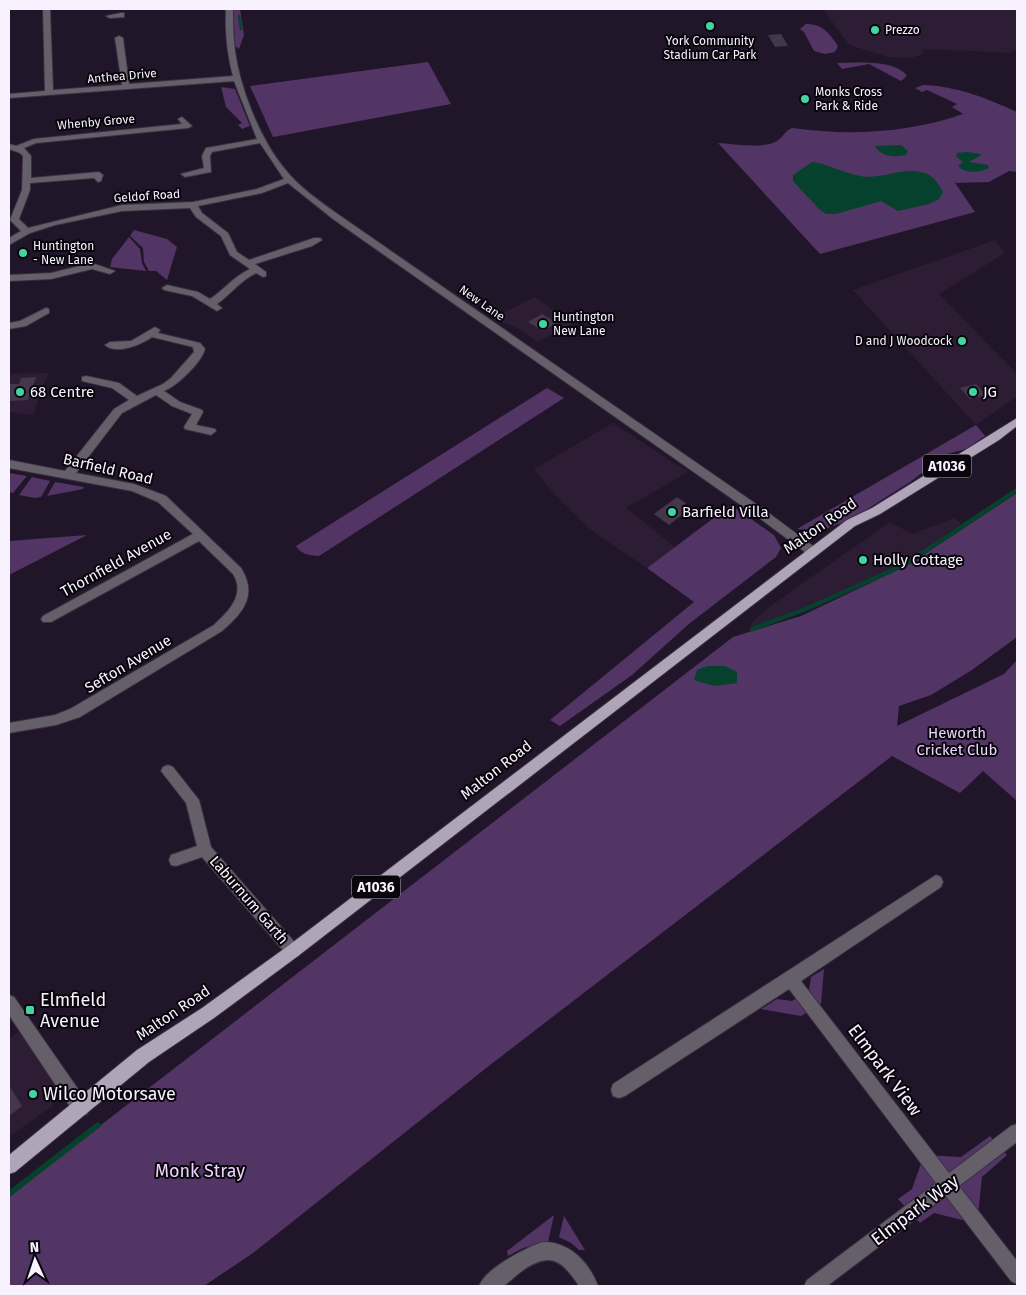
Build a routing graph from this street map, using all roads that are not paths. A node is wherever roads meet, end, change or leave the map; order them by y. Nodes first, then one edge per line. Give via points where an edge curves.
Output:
1 (46, 9) edge
2 (230, 9) edge
3 (119, 38) dead end
4 (238, 78) junction
5 (126, 87) junction
6 (48, 93) junction
7 (9, 96) edge
8 (182, 119) dead end
9 (263, 140) junction
10 (13, 147) edge
11 (185, 174) dead end
12 (101, 176) dead end
13 (289, 180) junction
14 (28, 181) junction
15 (193, 205) junction
16 (27, 231) junction
17 (317, 240) dead end
18 (9, 242) edge
19 (108, 259) dead end
20 (99, 267) junction
21 (255, 269) junction
22 (110, 271) dead end
23 (9, 278) edge
24 (167, 288) dead end
25 (46, 311) dead end
26 (9, 326) edge
27 (110, 344) dead end
28 (86, 379) dead end
29 (158, 391) junction
30 (136, 400) junction
31 (205, 402) dead end
32 (198, 412) junction
33 (1017, 421) edge
34 (211, 431) dead end
35 (9, 464) edge
36 (68, 475) junction
37 (201, 535) junction
38 (813, 552) junction
39 (243, 595) joint
40 (47, 619) dead end
41 (9, 728) edge
42 (168, 771) dead end
43 (205, 850) junction
44 (176, 860) dead end
45 (936, 882) dead end
46 (292, 951) junction
47 (790, 979) junction
48 (9, 1002) edge
49 (619, 1090) dead end
50 (81, 1108) junction
51 (1017, 1132) edge
52 (9, 1166) edge
53 (948, 1186) junction
54 (1017, 1275) edge
55 (488, 1286) edge
56 (589, 1286) edge
57 (812, 1286) edge

1 - 6 street
2 - 4 street, New Lane via 229,35
3 - 5 street
4 - 5 street, Anthea Drive
4 - 9 street, New Lane
5 - 6 street, Anthea Drive
6 - 7 street, Anthea Drive
8 - 10 street, Whenby Grove via 190,129 34,141
9 - 11 street via 210,150 206,156 208,170
9 - 13 street, New Lane
10 - 14 street via 28,156
12 - 14 street
13 - 15 street, Geldof Road via 259,191
13 - 38 street, New Lane
14 - 16 street via 14,220
15 - 16 street, Geldof Road via 122,208
15 - 21 street via 199,215 225,235 233,253
16 - 18 street, Geldof Road
17 - 21 street via 269,255
19 - 20 street
20 - 22 street
20 - 23 street via 84,267 51,276
21 - 24 street via 239,278 214,305 196,294
25 - 26 street via 23,324
27 - 29 street via 130,345 144,340 153,332 196,345 200,353 176,380
28 - 30 street via 115,385
29 - 30 street
29 - 32 street via 176,404
30 - 36 street via 111,419
31 - 32 street
32 - 34 street via 189,427
33 - 38 main road, Malton Road / A1036 via 995,438 851,523
35 - 36 street, Barfield Road
36 - 37 street, Barfield Road via 154,494
37 - 39 street, Barfield Road via 237,571 242,579
37 - 40 street, Thornfield Avenue
38 - 46 main road, Malton Road / A1036
39 - 41 street, Sefton Avenue via 235,613 218,628 75,714
42 - 43 street via 192,800
43 - 44 street
43 - 46 street, Laburnum Garth
45 - 47 street
46 - 50 main road, Malton Road / A1036 via 143,1056
47 - 49 street
47 - 53 street, Elmpark View
48 - 50 street
50 - 52 main road, Malton Road / A1036
51 - 53 street, Elmpark Way
53 - 54 street, Elmpark View
53 - 57 street, Elmpark Way
55 - 56 street via 534,1252 548,1250 561,1253 578,1267

